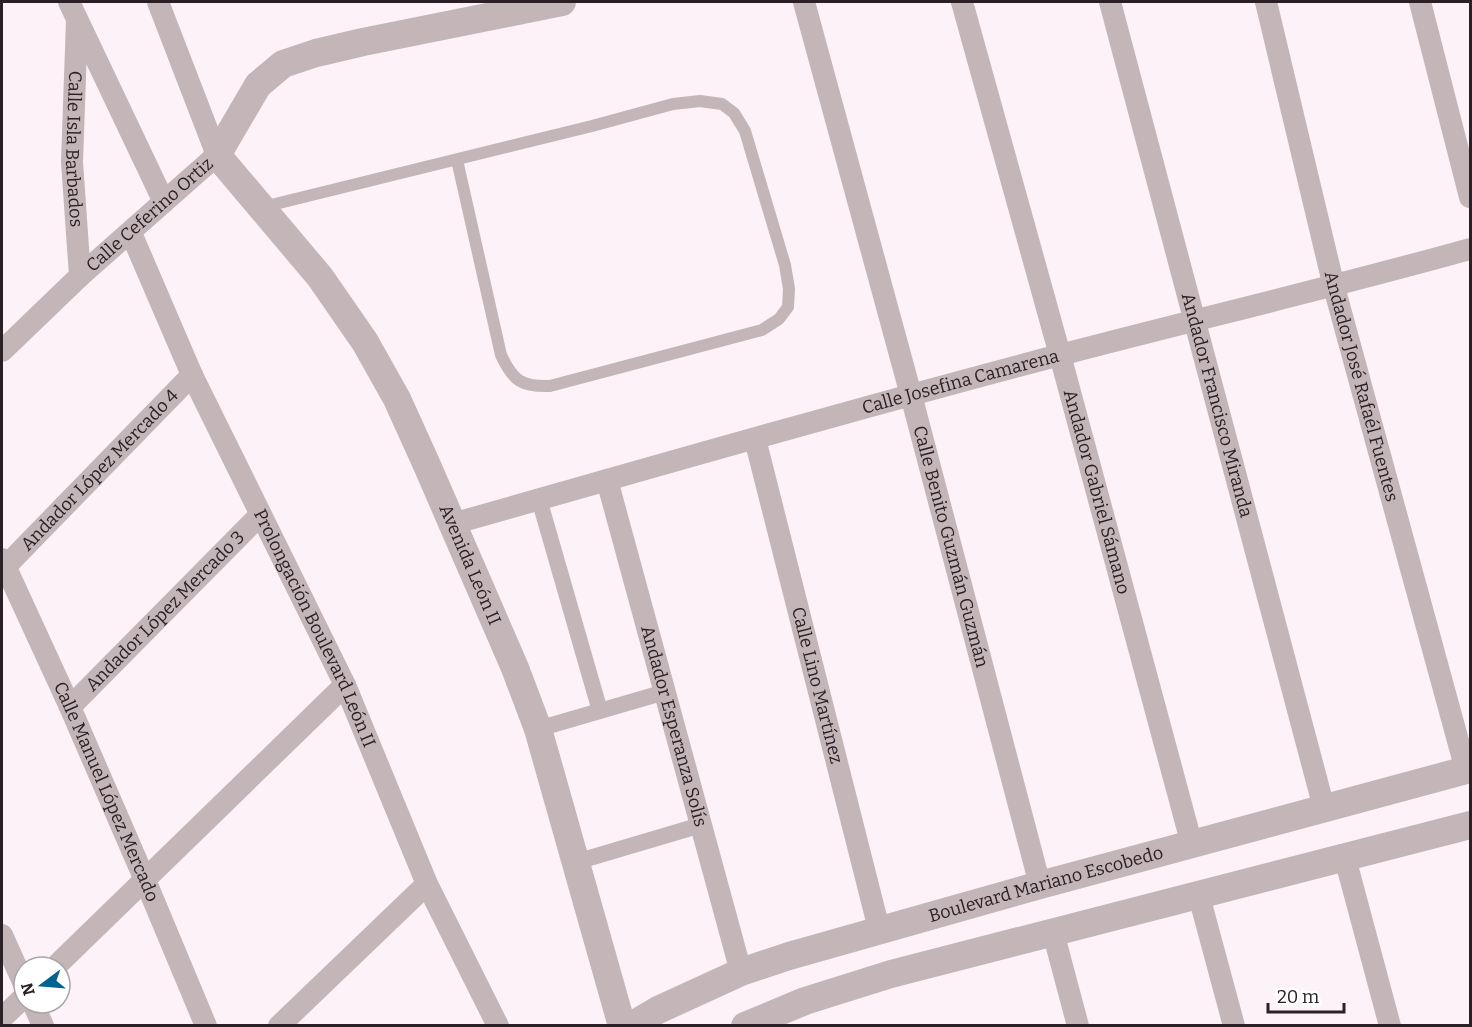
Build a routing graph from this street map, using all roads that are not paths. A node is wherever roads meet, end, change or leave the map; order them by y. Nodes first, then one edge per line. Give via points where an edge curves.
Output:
1 (158, 2) edge
2 (562, 2) edge
3 (804, 2) edge
4 (962, 2) edge
5 (1110, 2) edge
6 (1266, 2) edge
7 (1420, 2) edge
8 (73, 11) edge
9 (217, 154) junction
10 (457, 160) junction
11 (1470, 197) edge
12 (164, 202) junction
13 (263, 207) junction
14 (131, 232) junction
15 (1470, 249) edge
16 (80, 276) junction
17 (1334, 287) junction
18 (1197, 321) junction
19 (2, 351) edge
20 (1060, 355) junction
21 (192, 375) junction
22 (911, 395) junction
23 (755, 439) junction
24 (607, 480) junction
25 (539, 500) junction
26 (260, 515) junction
27 (452, 524) junction
28 (4, 562) edge
29 (345, 684) junction
30 (665, 692) junction
31 (70, 706) junction
32 (600, 711) junction
33 (537, 729) junction
34 (1468, 769) edge
35 (1324, 808) junction
36 (701, 825) junction
37 (1470, 825) edge
38 (1192, 845) junction
39 (1345, 858) junction
40 (576, 862) junction
41 (145, 879) junction
42 (427, 884) junction
43 (1040, 885) junction
44 (1199, 896) junction
45 (879, 929) junction
46 (1053, 932) junction
47 (2, 935) edge
48 (67, 955) edge
49 (12, 957) edge
50 (741, 972) junction
51 (206, 1026) edge
52 (279, 1026) edge
53 (498, 1026) edge
54 (622, 1026) edge
55 (631, 1026) edge
56 (745, 1026) edge
57 (1078, 1026) edge
58 (1234, 1026) edge
59 (1390, 1026) edge

1 - 9 street
2 - 9 street, Calle Ceferino Ortiz via 363,42 283,64 258,85
3 - 22 street, Calle Benito Guzmán Guzmán
4 - 20 street, Andador Gabriel Sámano
5 - 18 street, Andador Francisco Miranda
6 - 17 street, Andador José Rafaél Fuentes
7 - 11 street
8 - 12 street
8 - 16 street, Calle Isla Barbados via 72,162
9 - 12 street, Calle Ceferino Ortiz
9 - 13 street, Avenida León II
10 - 10 lane via 673,104 722,104 734,113 745,131 785,265 788,307 779,320 762,330 550,386 520,382 501,355
10 - 13 lane
12 - 14 street, Calle Ceferino Ortiz
13 - 27 street, Avenida León II via 320,277 365,342 397,399
14 - 16 street, Calle Ceferino Ortiz
14 - 21 street, Prolongación Boulevard León II
15 - 17 street, Calle Josefina Camarena
16 - 19 street, Calle Ceferino Ortiz
17 - 18 street, Calle Josefina Camarena
17 - 34 street, Andador José Rafaél Fuentes
18 - 20 street, Calle Josefina Camarena
18 - 35 street, Andador Francisco Miranda
20 - 22 street, Calle Josefina Camarena
20 - 38 street, Andador Gabriel Sámano
21 - 26 street, Prolongación Boulevard León II
21 - 28 street, Andador López Mercado 4
22 - 23 street, Calle Josefina Camarena
22 - 43 street, Calle Benito Guzmán Guzmán
23 - 24 street, Calle Josefina Camarena
23 - 45 street, Calle Lino Martínez
24 - 25 street, Calle Josefina Camarena
24 - 30 street, Andador Esperanza Solís
25 - 27 street, Calle Josefina Camarena
25 - 32 street
26 - 29 street, Prolongación Boulevard León II
26 - 31 street, Andador López Mercado 3
27 - 33 street, Avenida León II via 515,668
28 - 31 street, Calle Manuel López Mercado
29 - 41 street
29 - 42 street, Prolongación Boulevard León II
30 - 32 street
30 - 36 street, Andador Esperanza Solís
31 - 41 street, Calle Manuel López Mercado
32 - 33 street
33 - 40 street, Avenida León II
34 - 35 street, Boulevard Mariano Escobedo
35 - 38 street, Boulevard Mariano Escobedo
36 - 40 street
36 - 50 street, Andador Esperanza Solís
37 - 39 street
38 - 43 street, Boulevard Mariano Escobedo
39 - 44 street
39 - 59 street
40 - 54 street, Avenida León II
41 - 48 street
41 - 51 street, Calle Manuel López Mercado
42 - 52 street
42 - 53 street, Prolongación Boulevard León II
43 - 45 street, Boulevard Mariano Escobedo
44 - 46 street
44 - 58 street
45 - 50 street, Boulevard Mariano Escobedo
46 - 56 street via 891,974
46 - 57 street
47 - 49 street
50 - 55 street, Boulevard Mariano Escobedo

